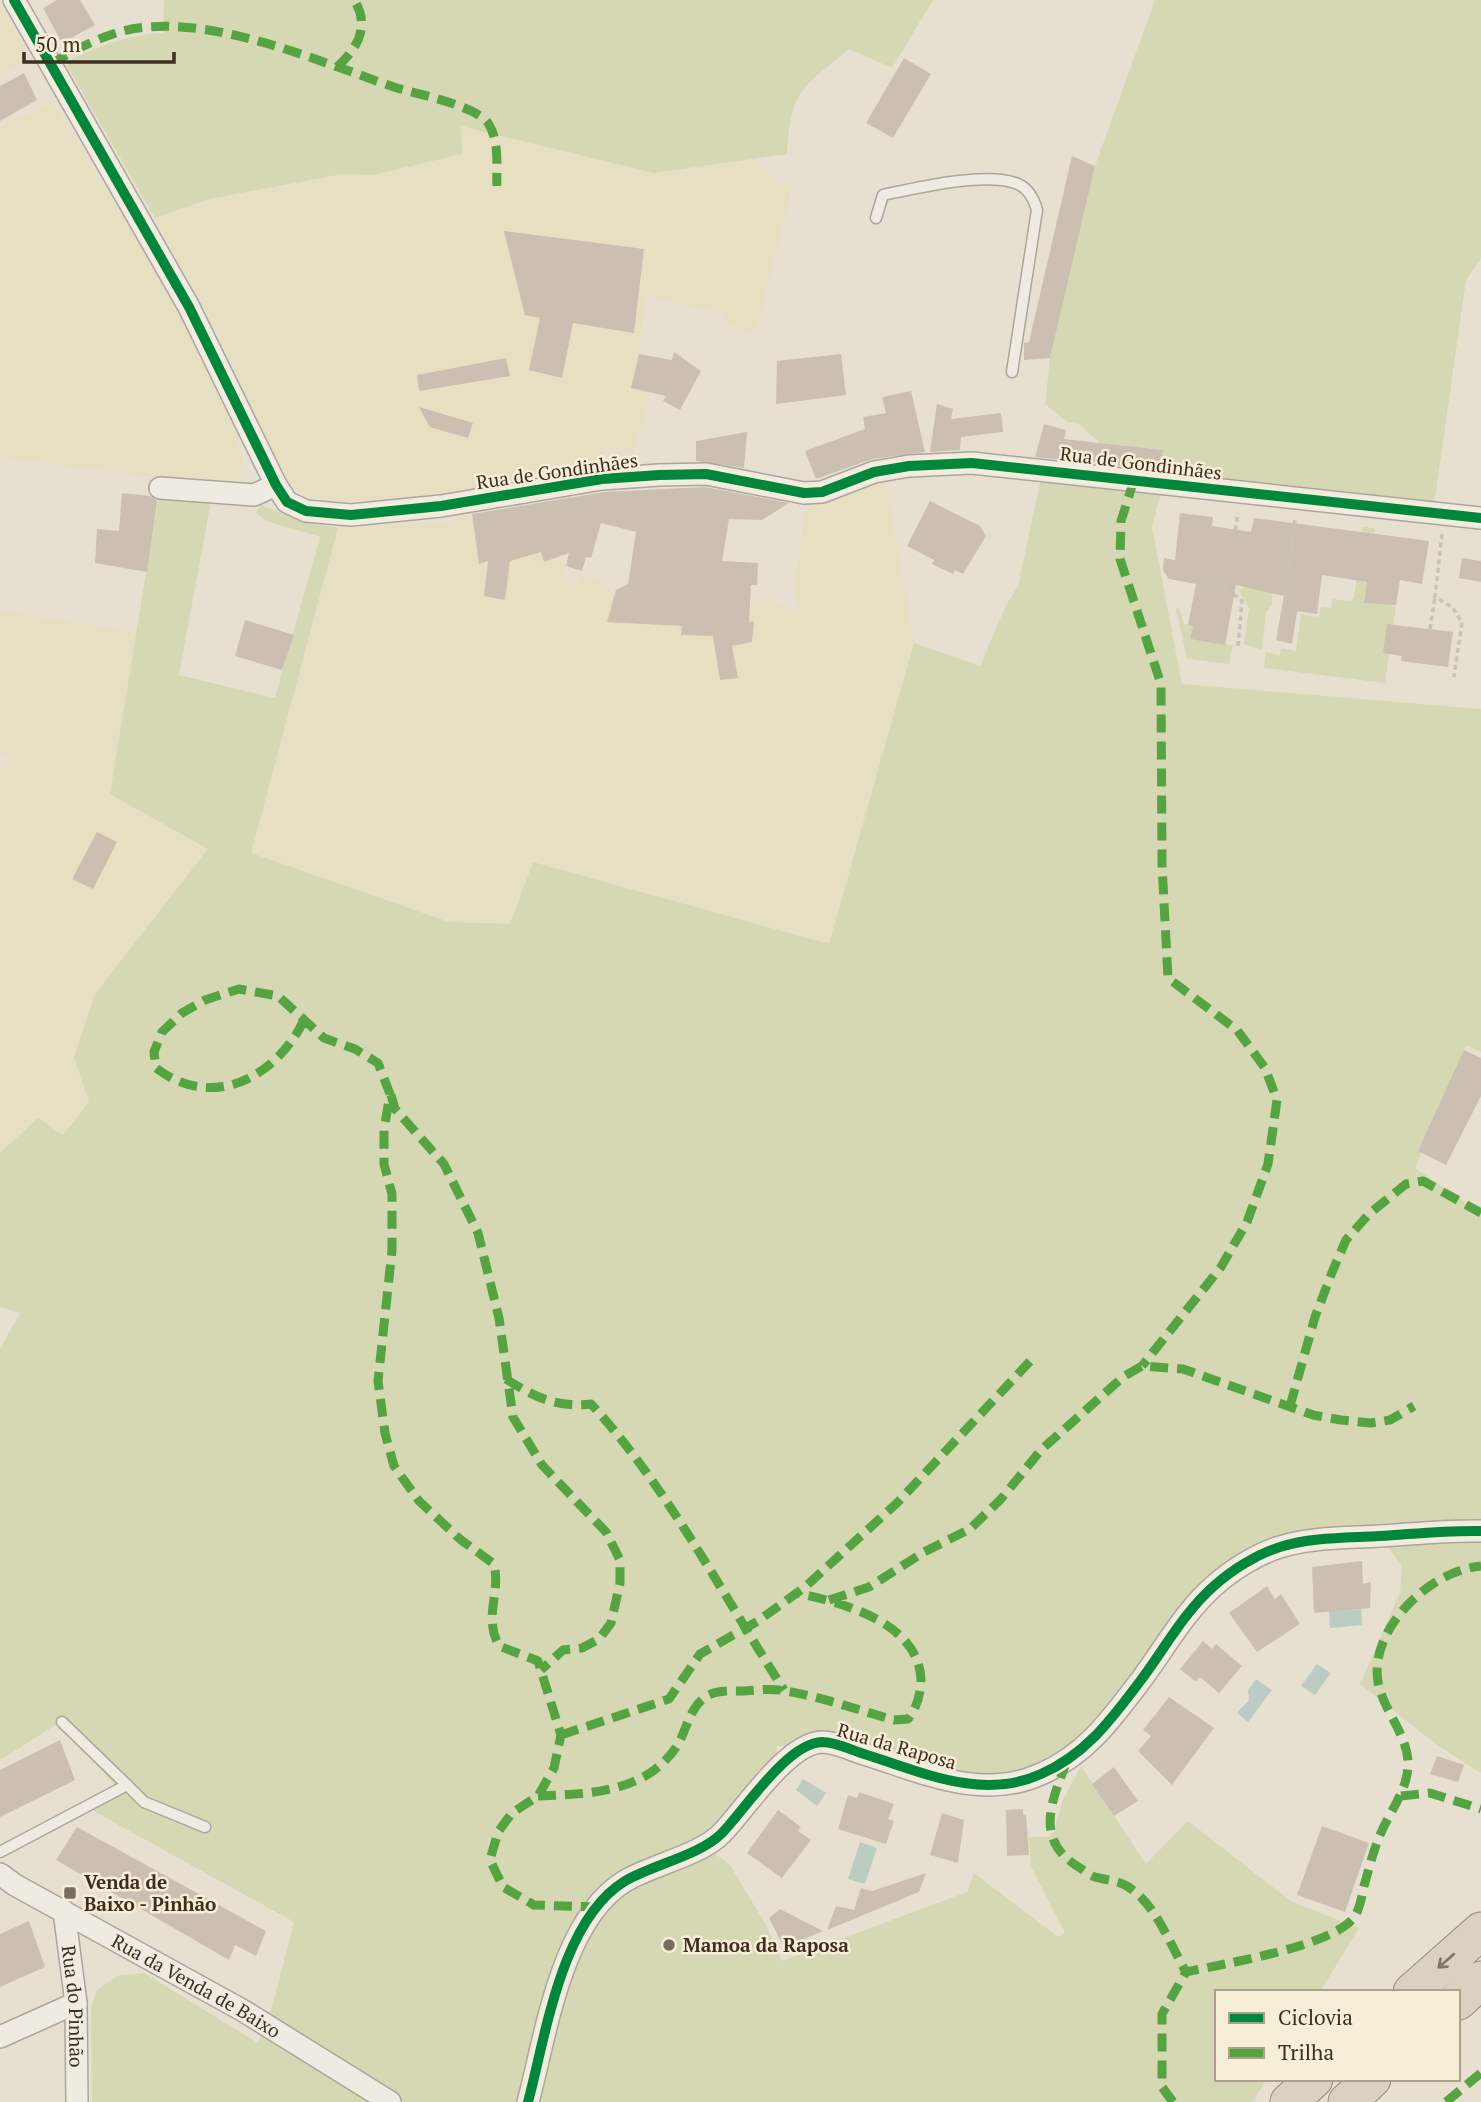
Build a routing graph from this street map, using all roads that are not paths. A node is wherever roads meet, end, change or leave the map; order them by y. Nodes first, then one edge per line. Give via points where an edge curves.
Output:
1 (14, 0) edge
2 (876, 218) dead end
3 (1012, 372) dead end
4 (276, 485) junction
5 (160, 488) dead end
6 (1481, 518) edge
7 (1481, 1531) edge
8 (62, 1721) dead end
9 (127, 1784) junction
10 (205, 1828) dead end
11 (0, 1852) edge
12 (0, 1874) edge
13 (64, 1911) junction
14 (1481, 1931) edge
15 (1481, 1980) edge
16 (1414, 1990) edge
17 (1460, 1999) edge
18 (76, 2003) junction
19 (0, 2036) edge
20 (1312, 2081) edge
21 (1370, 2081) edge
22 (77, 2102) edge
23 (390, 2102) edge
24 (528, 2102) edge
25 (1289, 2102) edge
26 (1346, 2102) edge

1 - 4 street, Rua de Gondinhães via 189,307
2 - 3 lane via 883,195 911,189 993,180 1020,185 1027,191 1037,210
4 - 5 street via 254,495
4 - 6 street, Rua de Gondinhães via 287,502 306,511 351,515 659,475 706,474 804,493 822,492 874,472 972,463
7 - 24 street, Rua da Raposa via 1313,1540 1278,1547 1246,1564 1216,1584 1189,1611 1090,1744 1041,1775 1011,1784 972,1786 838,1745 821,1742 802,1748 718,1838 625,1881 603,1899 586,1921 566,1962
8 - 9 lane
9 - 10 lane via 144,1802
9 - 11 lane
12 - 13 street, Rua da Venda de Baixo
13 - 18 street, Rua do Pinhão
13 - 23 street, Rua da Venda de Baixo via 242,2010
14 -> 16 highway
15 - 17 highway
18 - 19 street
18 - 22 street, Rua do Pinhão
20 - 25 highway
21 - 26 highway

